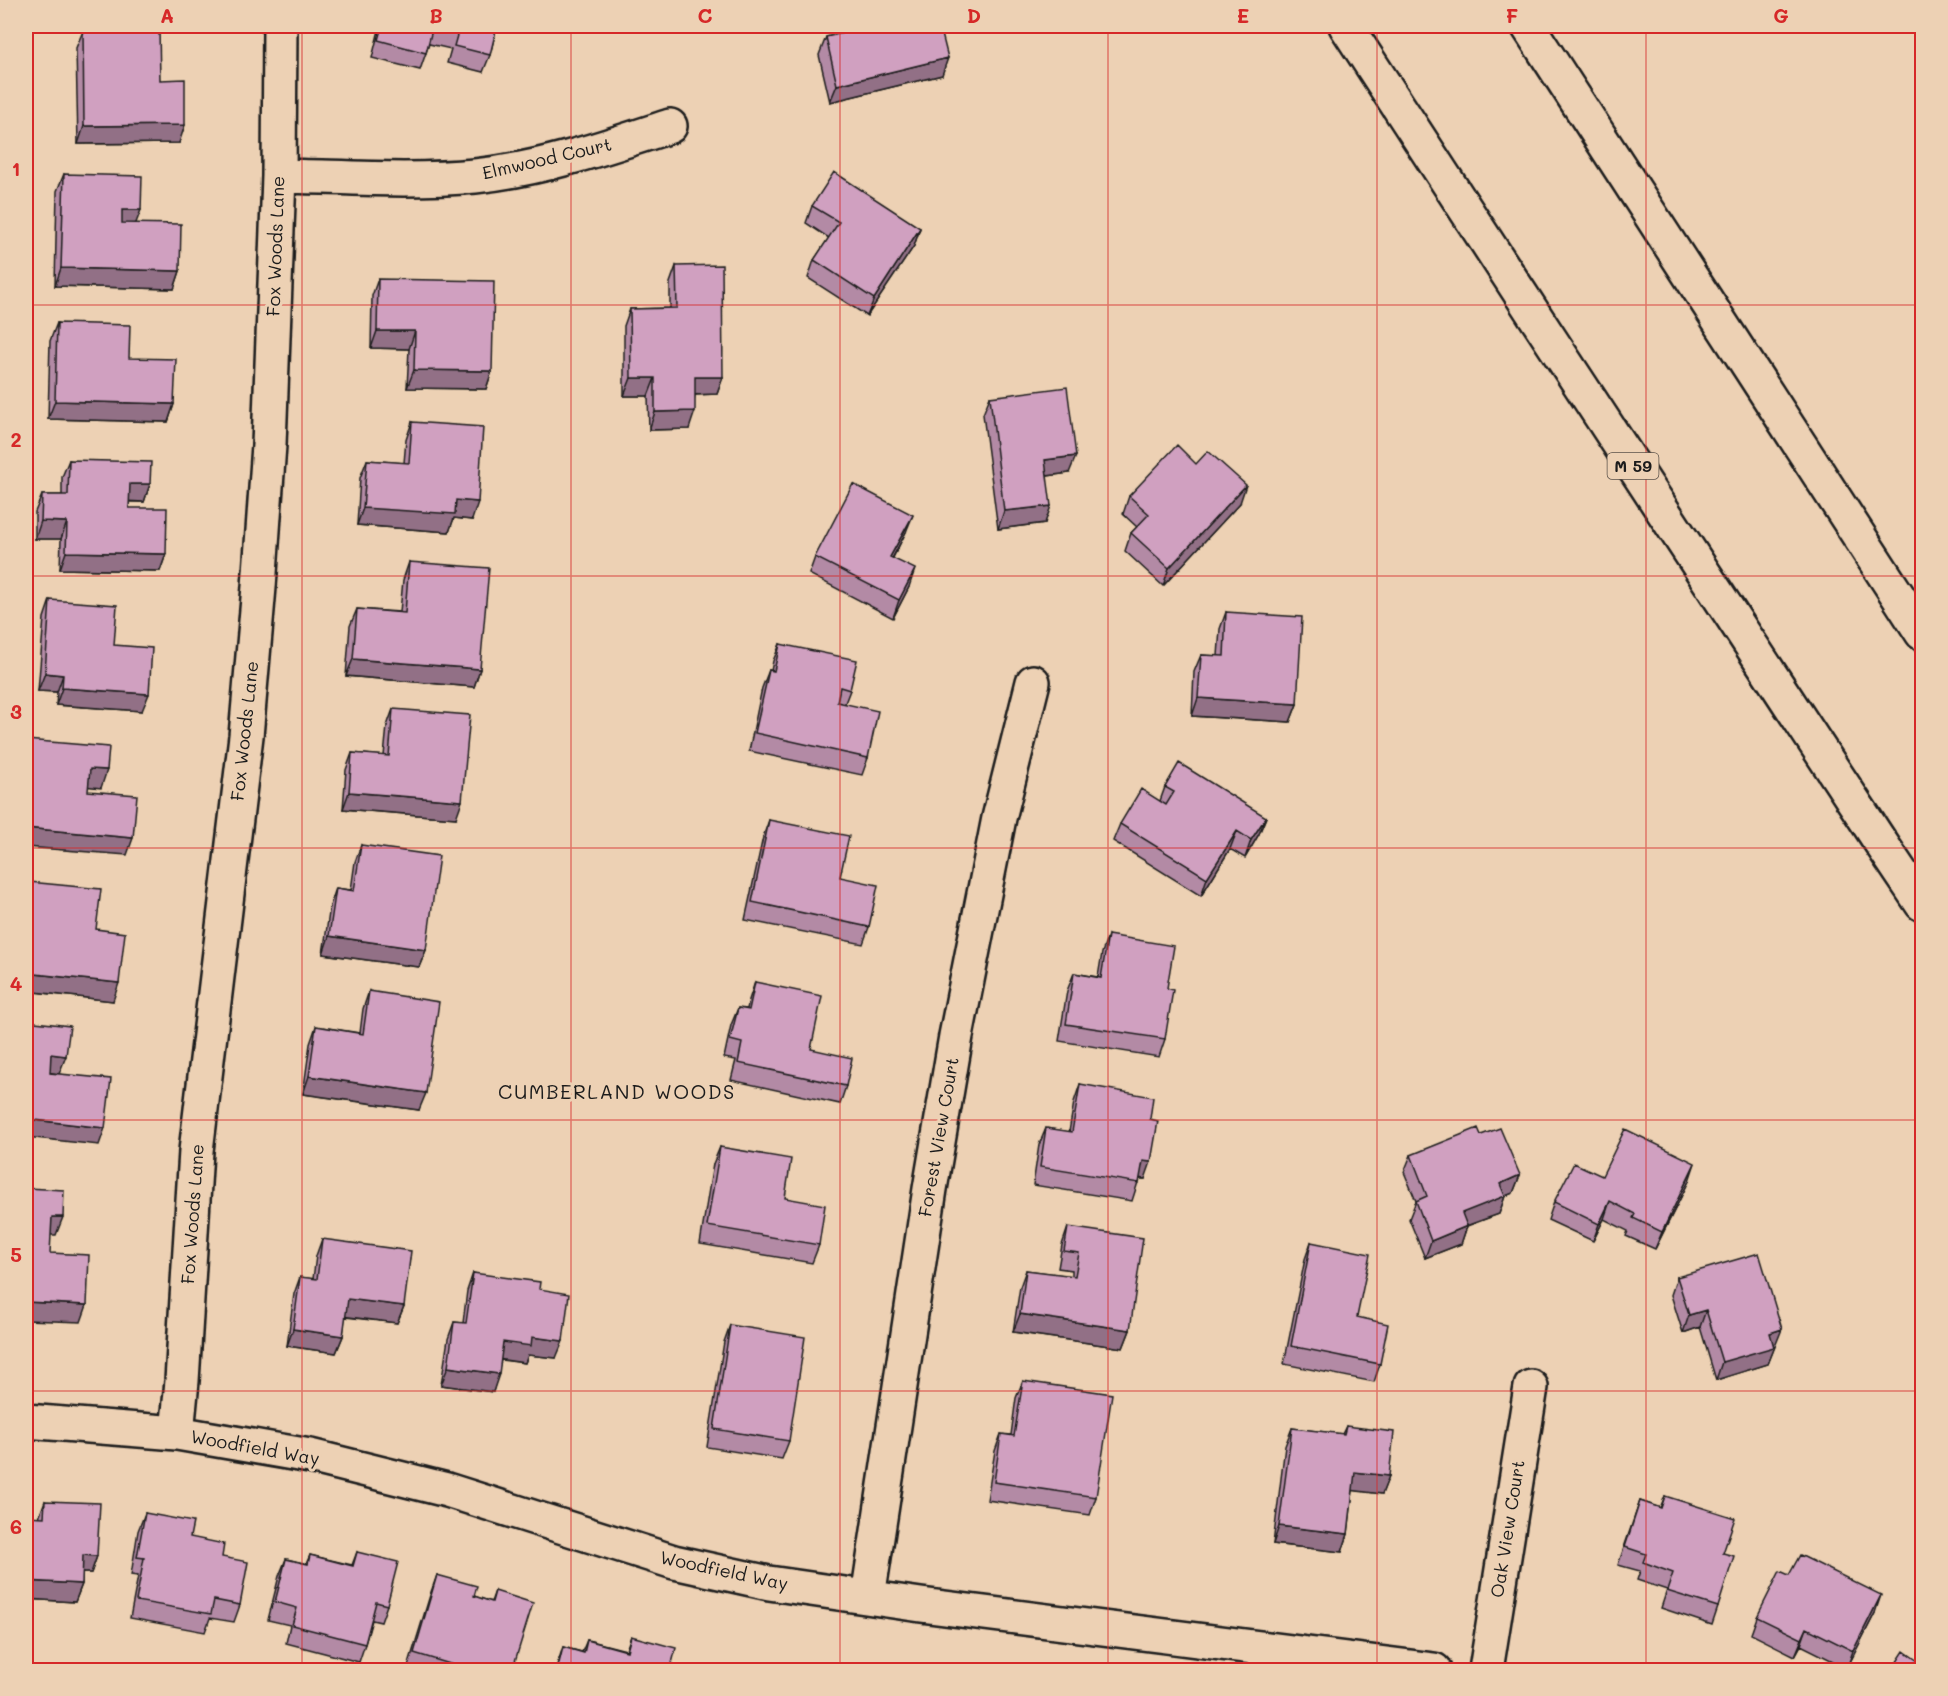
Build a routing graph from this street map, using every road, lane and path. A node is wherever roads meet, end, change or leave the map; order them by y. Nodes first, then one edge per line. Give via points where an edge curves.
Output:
1 (280, 26) edge
2 (1346, 26) edge
3 (1528, 26) edge
4 (670, 126) dead end
5 (279, 176) junction
6 (1923, 633) edge
7 (1033, 681) dead end
8 (1923, 903) edge
9 (1531, 1387) dead end
10 (26, 1421) edge
11 (177, 1434) junction
12 (868, 1597) junction
13 (1434, 1671) edge
14 (1486, 1671) edge

1 - 5 main road, Fox Woods Lane
2 - 8 main road, M 59
3 - 6 main road
4 - 5 main road, Elmwood Court via 600,150 476,176
5 - 11 main road, Fox Woods Lane via 269,445 259,587 246,735 196,1151
7 - 12 main road, Forest View Court via 999,818 956,1036
9 - 14 main road, Oak View Court
10 - 11 main road, Woodfield Way
11 - 12 main road, Woodfield Way via 310,1456 447,1490 674,1562 769,1583
12 - 13 main road, Woodfield Way

